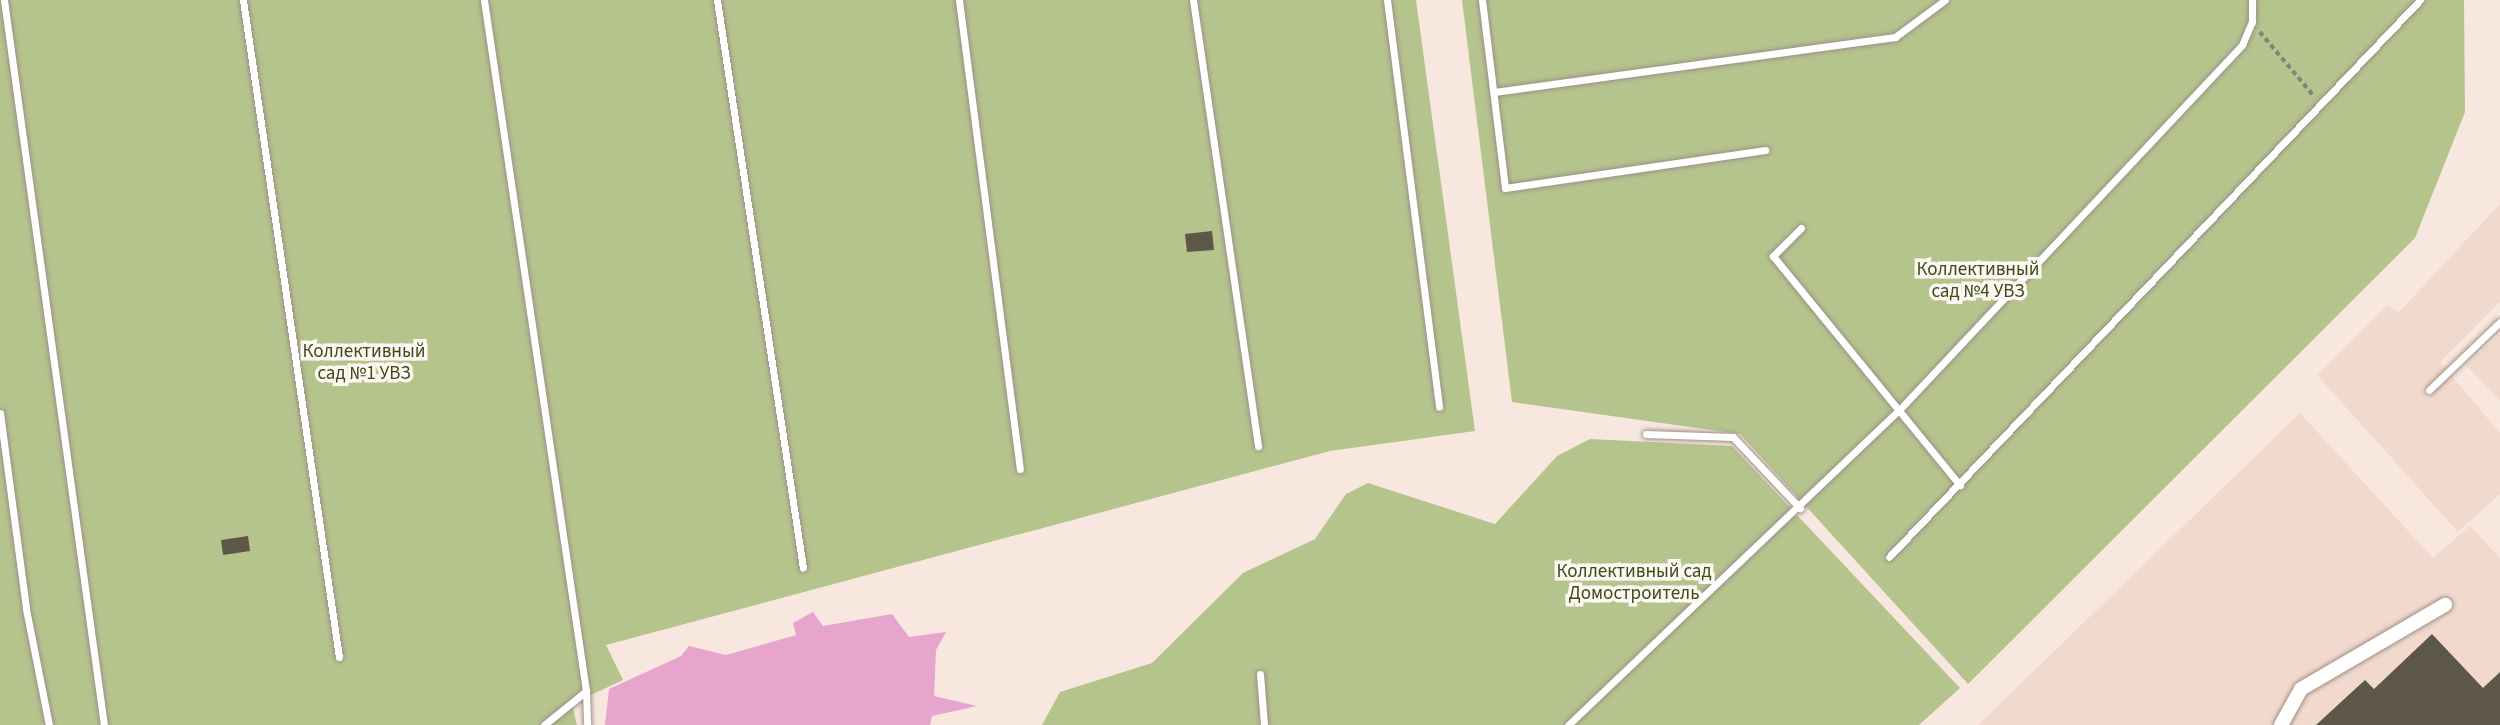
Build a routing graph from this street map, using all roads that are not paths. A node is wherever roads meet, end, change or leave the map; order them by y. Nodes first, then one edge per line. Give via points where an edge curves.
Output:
1 (4, 0) edge
2 (243, 0) edge
3 (484, 0) edge
4 (717, 0) edge
5 (960, 0) edge
6 (1193, 0) edge
7 (1387, 0) edge
8 (1482, 0) edge
9 (1945, 0) edge
10 (2252, 0) edge
11 (2420, 0) edge
12 (1494, 92) junction
13 (1765, 150) dead end
14 (1801, 228) dead end
15 (2500, 322) edge
16 (2428, 390) dead end
17 (1438, 407) dead end
18 (1899, 410) junction
19 (0, 413) edge
20 (1646, 433) dead end
21 (1258, 446) dead end
22 (1020, 469) dead end
23 (1960, 485) junction
24 (1800, 508) junction
25 (1889, 557) dead end
26 (803, 569) dead end
27 (2445, 605) dead end
28 (339, 657) dead end
29 (1260, 674) dead end
30 (586, 691) junction
31 (49, 725) edge
32 (104, 725) edge
33 (544, 725) edge
34 (587, 725) edge
35 (1264, 725) edge
36 (1567, 725) edge
37 (2281, 725) edge

1 - 32 lane
2 - 28 lane
3 - 30 lane
4 - 26 lane
5 - 22 lane
6 - 21 lane
7 - 17 lane
8 - 12 lane
9 - 12 lane via 1895,37
10 - 18 lane via 2252,22 2242,45
11 - 23 lane via 2319,101
12 - 13 lane via 1505,188
14 - 18 lane via 1773,256
15 - 16 lane
18 - 23 lane
18 - 24 lane
19 - 31 lane via 26,609
20 - 24 lane via 1733,437
23 - 25 lane
24 - 36 lane
27 - 37 street via 2301,690
29 - 35 lane
30 - 33 lane
30 - 34 lane

